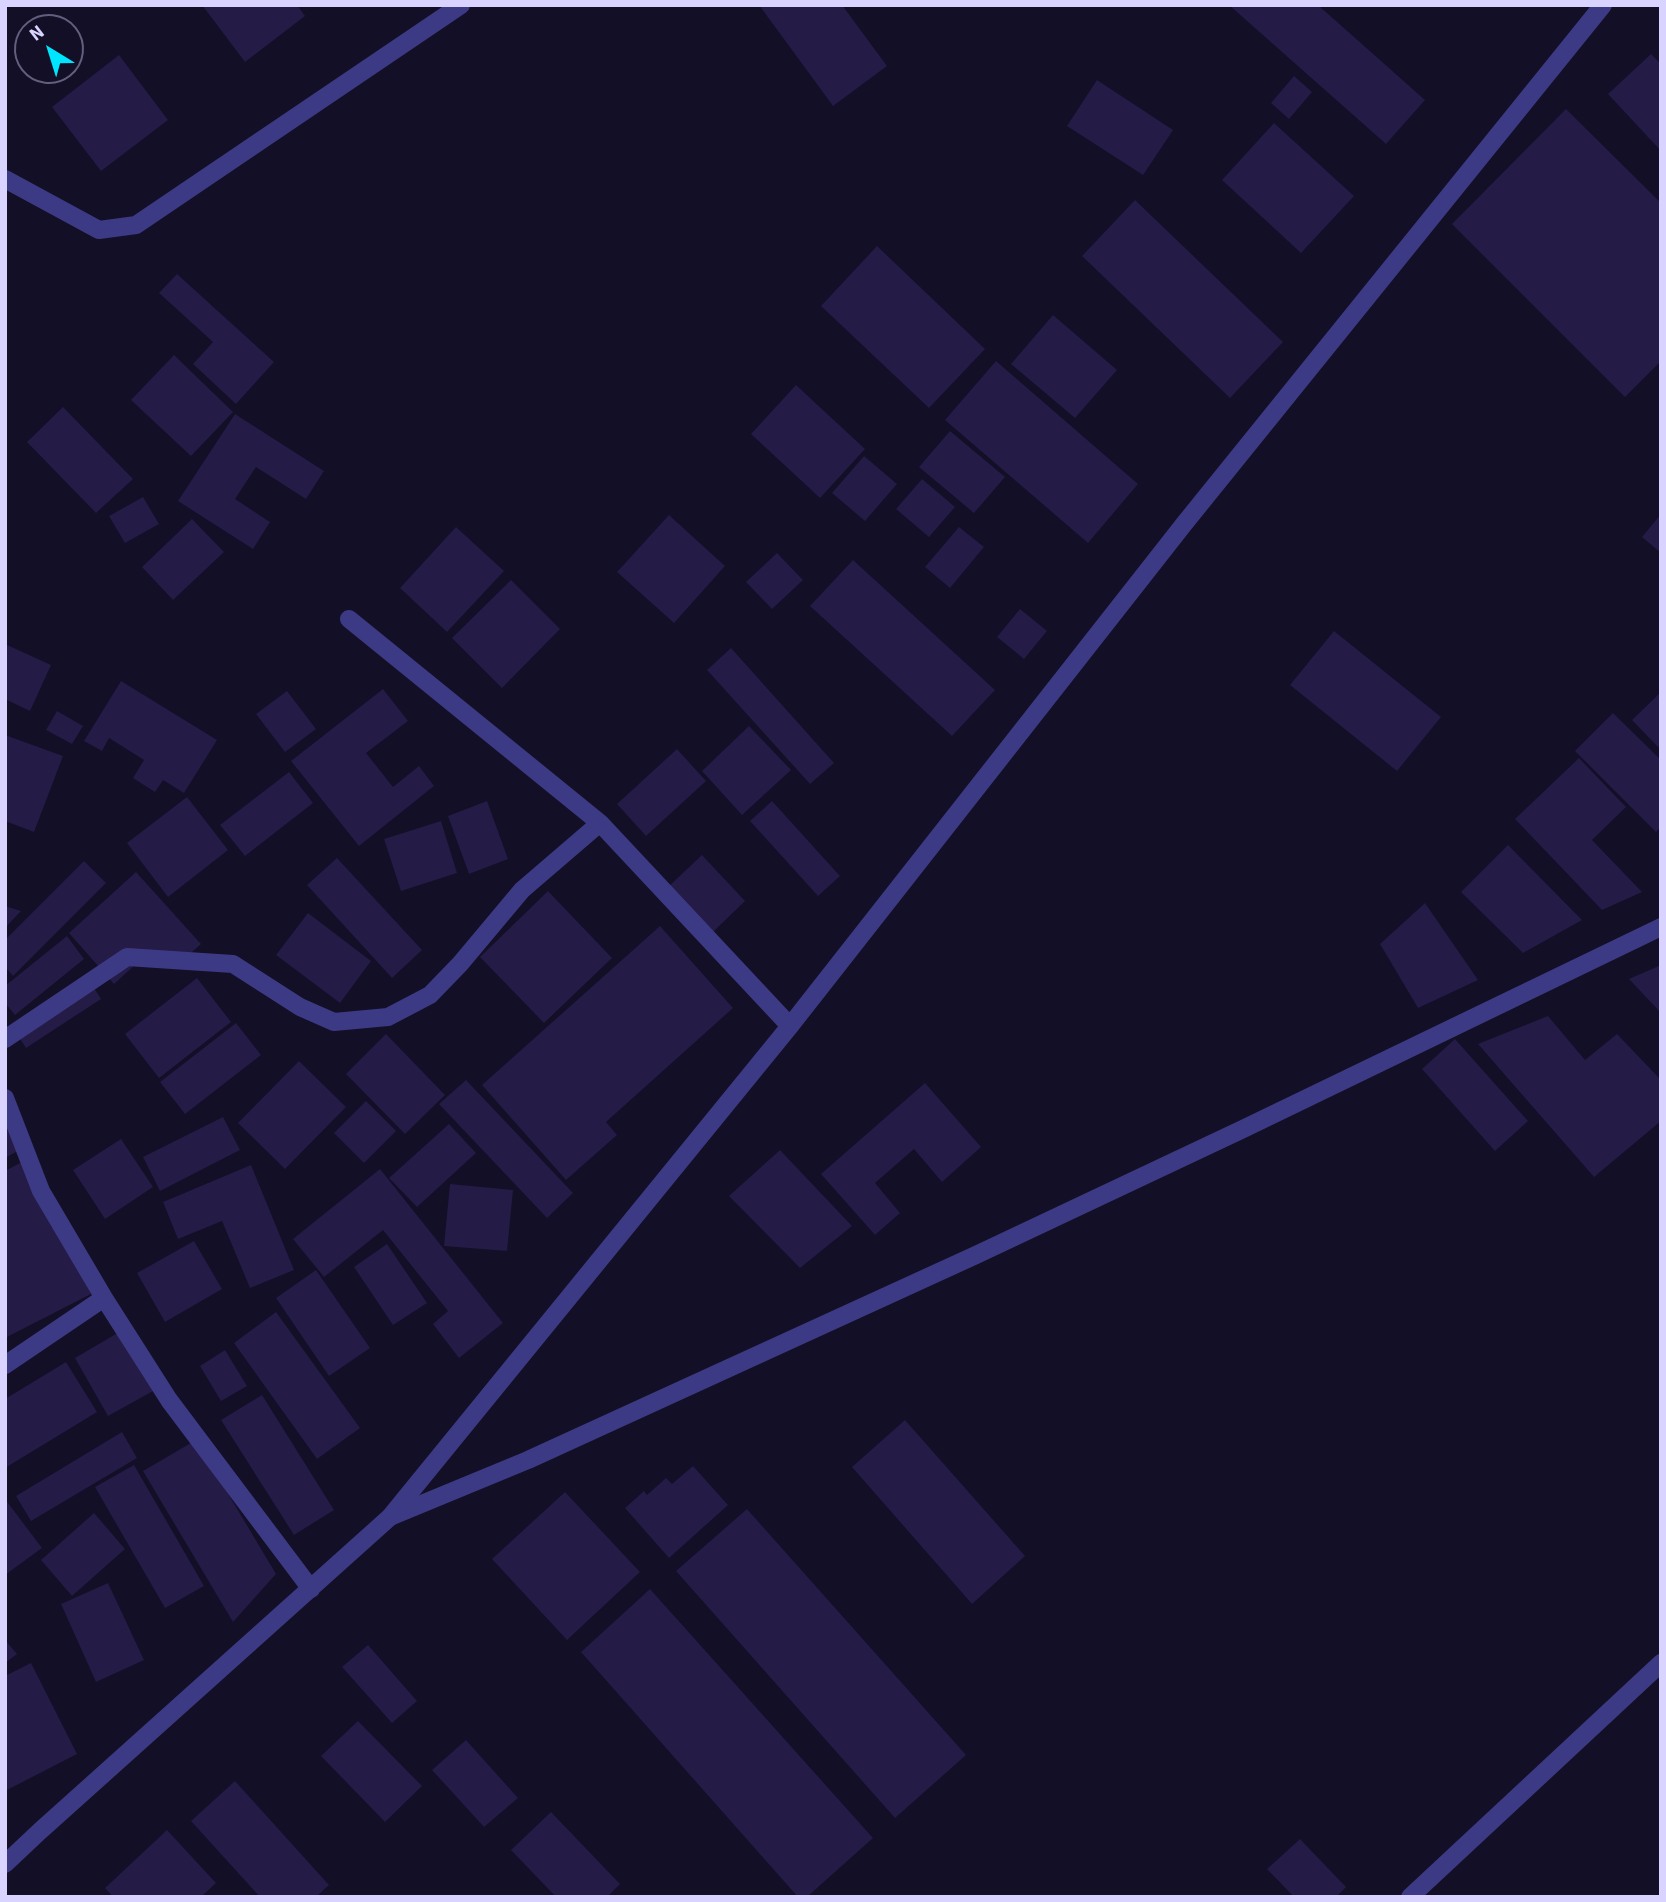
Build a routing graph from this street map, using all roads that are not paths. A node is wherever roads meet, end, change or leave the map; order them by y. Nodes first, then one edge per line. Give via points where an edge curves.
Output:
1 (461, 5) edge
2 (1603, 5) edge
3 (5, 179) edge
4 (349, 619) dead end
5 (600, 823) junction
6 (1661, 927) edge
7 (790, 1026) junction
8 (5, 1039) edge
9 (5, 1098) edge
10 (104, 1298) junction
11 (5, 1365) edge
12 (390, 1517) junction
13 (311, 1589) junction
14 (1661, 1663) edge
15 (5, 1864) edge
16 (1410, 1897) edge

1 - 3 street via 136,225 99,230
2 - 7 street via 1184,524
4 - 5 street
5 - 7 street
5 - 8 street via 522,890 430,995 388,1017 334,1021 300,1007 233,964 127,957
6 - 12 street via 976,1255 528,1460
7 - 12 street
9 - 10 street via 41,1191
10 - 11 street
10 - 13 street via 169,1400
12 - 13 street
13 - 15 street
14 - 16 street

